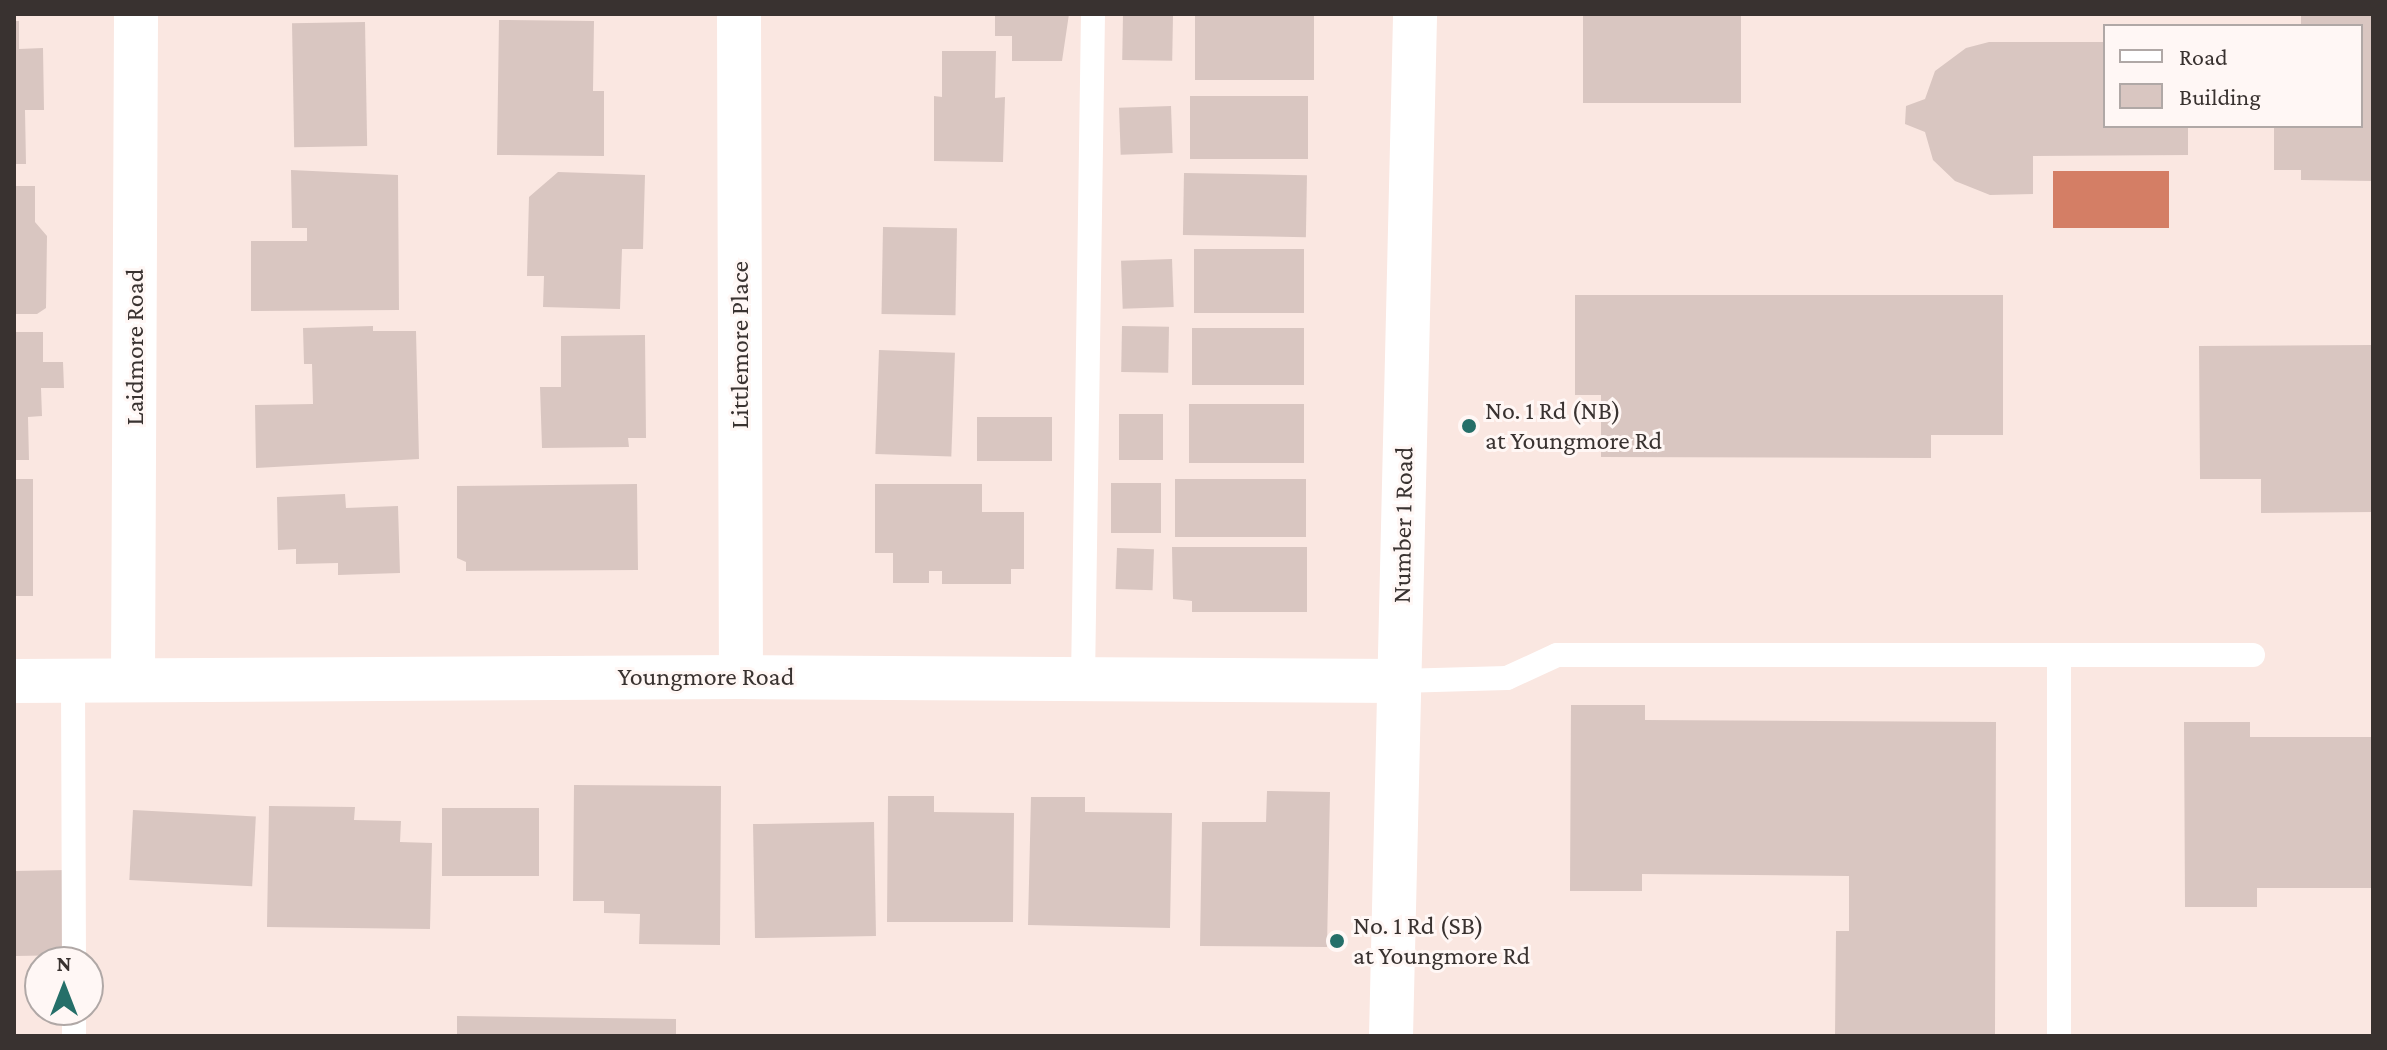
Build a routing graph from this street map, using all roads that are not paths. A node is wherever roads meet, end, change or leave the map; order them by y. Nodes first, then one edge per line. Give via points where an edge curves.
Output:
1 (136, 14) edge
2 (739, 14) edge
3 (1093, 14) edge
4 (1415, 14) edge
5 (2059, 655) junction
6 (2253, 655) dead end
7 (741, 677) junction
8 (133, 679) junction
9 (73, 680) junction
10 (1083, 680) junction
11 (14, 681) edge
12 (1399, 681) junction
13 (74, 946) edge
14 (1391, 1036) edge
15 (2059, 1036) edge

1 - 8 street, Laidmore Road
2 - 7 street, Littlemore Place
3 - 10 lane
4 - 12 street, Number 1 Road
5 - 6 lane
5 - 12 lane via 1557,655 1507,678
5 - 15 lane
7 - 8 street, Youngmore Road
7 - 10 street, Youngmore Road
8 - 9 street, Youngmore Road
9 - 11 street, Youngmore Road
9 - 13 lane
10 - 12 street, Youngmore Road
12 - 14 street, Number 1 Road

